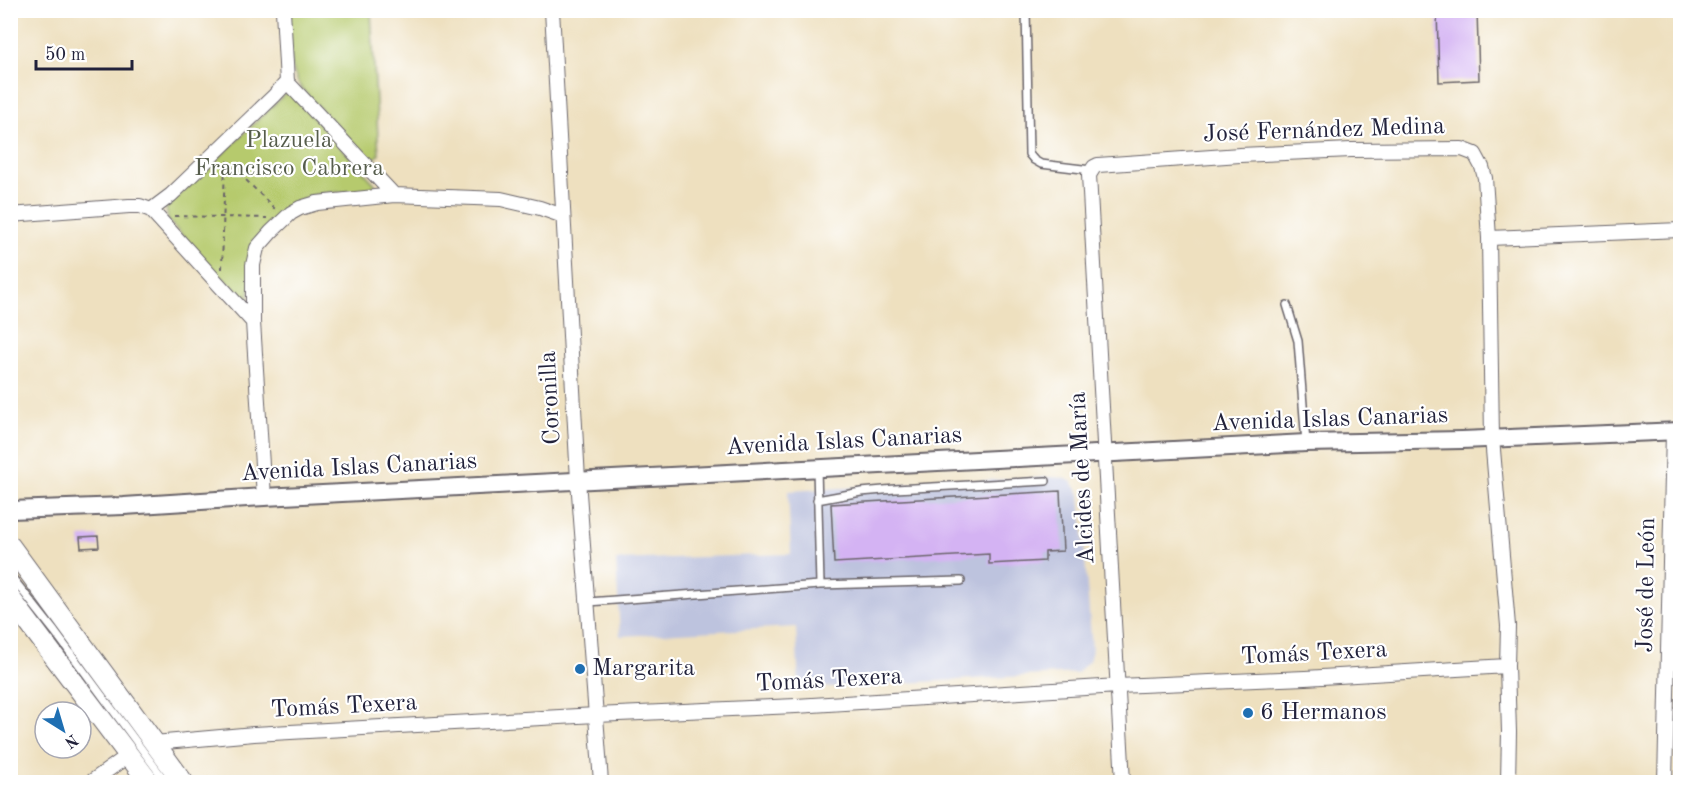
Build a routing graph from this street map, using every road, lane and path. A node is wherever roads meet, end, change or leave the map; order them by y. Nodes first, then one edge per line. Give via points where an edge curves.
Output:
1 (283, 10) edge
2 (552, 10) edge
3 (1026, 10) edge
4 (287, 81) junction
5 (1091, 171) junction
6 (394, 195) junction
7 (154, 213) junction
8 (10, 215) edge
9 (224, 216) junction
10 (563, 216) junction
11 (285, 219) junction
12 (1680, 230) edge
13 (1489, 238) junction
14 (221, 286) junction
15 (1287, 305) dead end
16 (253, 322) junction
17 (1677, 431) edge
18 (1492, 438) junction
19 (1306, 443) junction
20 (1104, 453) junction
21 (816, 468) junction
22 (578, 480) junction
23 (1046, 481) dead end
24 (264, 496) junction
25 (817, 500) junction
26 (10, 510) edge
27 (10, 546) edge
28 (10, 574) edge
29 (961, 580) dead end
30 (820, 585) junction
31 (10, 598) edge
32 (588, 602) junction
33 (1507, 666) junction
34 (1118, 686) junction
35 (596, 715) junction
36 (1666, 740) junction
37 (1680, 740) edge
38 (154, 743) junction
39 (129, 755) junction
40 (91, 783) edge
41 (149, 783) edge
42 (166, 783) edge
43 (183, 783) edge
44 (601, 783) edge
45 (1123, 783) edge
46 (1508, 783) edge
47 (1665, 783) edge

1 - 4 street
2 - 10 street, Coronilla
3 - 5 lane via 1029,154 1041,164
4 - 6 street
4 - 7 street
5 - 13 street, José Fernández Medina via 1098,165 1240,155 1462,149 1474,154 1482,167
5 - 20 street, Alcides de María
6 - 10 street via 501,199
6 - 11 street via 316,203
7 - 8 street via 129,206
7 - 9 path
7 - 14 street
9 - 11 path
9 - 11 path via 225,159
9 - 14 path
10 - 22 street, Coronilla
11 - 16 street via 257,248
12 - 13 street
13 - 18 street, José Fernández Medina
14 - 16 street
15 - 19 lane via 1298,341
16 - 24 street
17 - 18 street, Avenida Islas Canarias
17 - 36 street, José de León
18 - 19 street, Avenida Islas Canarias
18 - 33 street, José Fernández Medina via 1508,626
19 - 20 street, Avenida Islas Canarias
20 - 21 street, Avenida Islas Canarias
20 - 34 street, Alcides de María
21 - 22 street, Avenida Islas Canarias
21 - 25 lane
22 - 24 street, Avenida Islas Canarias
22 - 32 street, Coronilla
23 - 25 lane via 895,489
24 - 26 street, Avenida Islas Canarias
25 - 30 lane
27 - 38 main road
28 - 42 lane
29 - 30 lane
30 - 32 lane
31 - 39 main road
32 - 35 street, Coronilla
33 - 34 street, Tomás Texera
33 - 46 street, José Fernández Medina
34 - 35 street, Tomás Texera
34 - 45 street, Alcides de María
35 - 38 street, Tomás Texera
35 - 44 street, Coronilla
36 - 37 street
36 - 47 street, José de León
38 - 43 main road
39 - 40 street
39 - 41 main road

